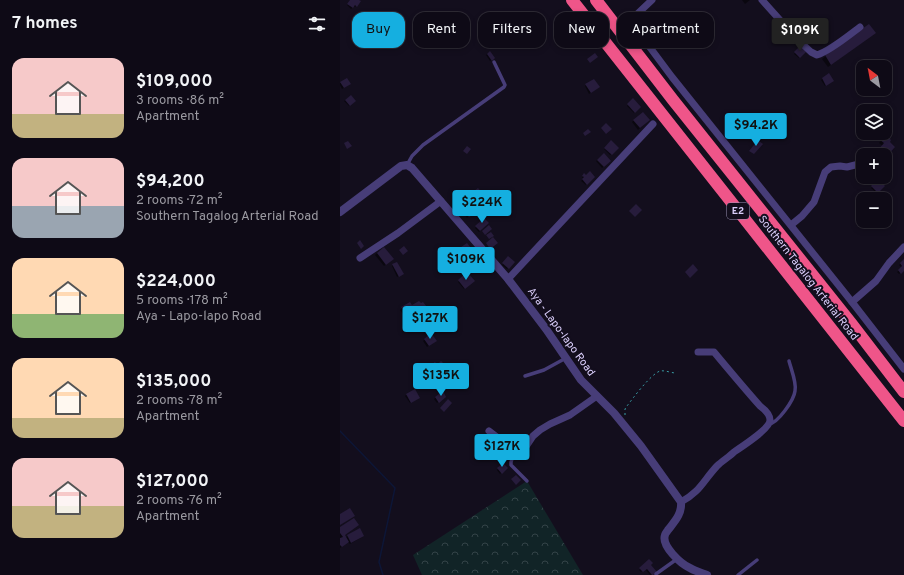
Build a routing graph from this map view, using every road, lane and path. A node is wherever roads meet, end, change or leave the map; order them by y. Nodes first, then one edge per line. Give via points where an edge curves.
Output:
1 (572, 0) edge
2 (596, 0) edge
3 (652, 0) edge
4 (762, 0) edge
5 (860, 27) dead end
6 (494, 62) dead end
7 (653, 124) dead end
8 (407, 165) junction
9 (856, 165) edge
10 (441, 201) junction
11 (340, 212) edge
12 (791, 225) junction
13 (904, 247) edge
14 (360, 258) dead end
15 (490, 258) junction
16 (473, 271) dead end
17 (508, 280) junction
18 (852, 302) junction
19 (698, 352) dead end
20 (566, 358) junction
21 (789, 361) dead end
22 (904, 369) edge
23 (676, 373) dead end
24 (525, 376) dead end
25 (904, 392) edge
26 (598, 396) junction
27 (904, 421) edge
28 (769, 424) junction
29 (624, 425) junction
30 (488, 431) dead end
31 (515, 451) junction
32 (527, 481) dead end
33 (681, 502) junction
34 (678, 559) junction
35 (757, 560) dead end
36 (656, 574) edge
37 (707, 575) edge
38 (738, 575) edge

1 - 27 highway, Southern Tagalog Arterial Road / E2
2 - 25 highway, Southern Tagalog Arterial Road / E2
3 - 12 street via 633,18 634,26
4 - 5 street via 797,39 816,55 828,50
6 - 8 lane via 503,79 504,88 423,145
7 - 17 street
8 - 10 street, Aya - Lapo-lapo Road
8 - 11 street via 401,166
9 - 12 street via 831,166 825,172 814,202
10 - 14 street
10 - 15 street, Aya - Lapo-lapo Road
12 - 18 street
13 - 18 street via 876,280
15 - 16 lane
15 - 17 street, Aya - Lapo-lapo Road
17 - 20 street, Aya - Lapo-lapo Road
18 - 22 street
19 - 28 street via 714,352 768,414
20 - 24 lane via 544,370
20 - 26 street, Aya - Lapo-lapo Road via 581,380
21 - 28 lane via 795,391 789,404 774,423
23 - 29 path via 663,370 648,381 625,409
26 - 29 street, Aya - Lapo-lapo Road
26 - 31 street via 570,415 540,430 525,448
28 - 33 street via 718,466 699,489
29 - 33 street, Aya - Lapo-lapo Road
30 - 31 street
31 - 32 lane via 511,465
33 - 34 street via 680,513 664,540
34 - 36 lane
34 - 37 street via 690,568
35 - 38 lane

